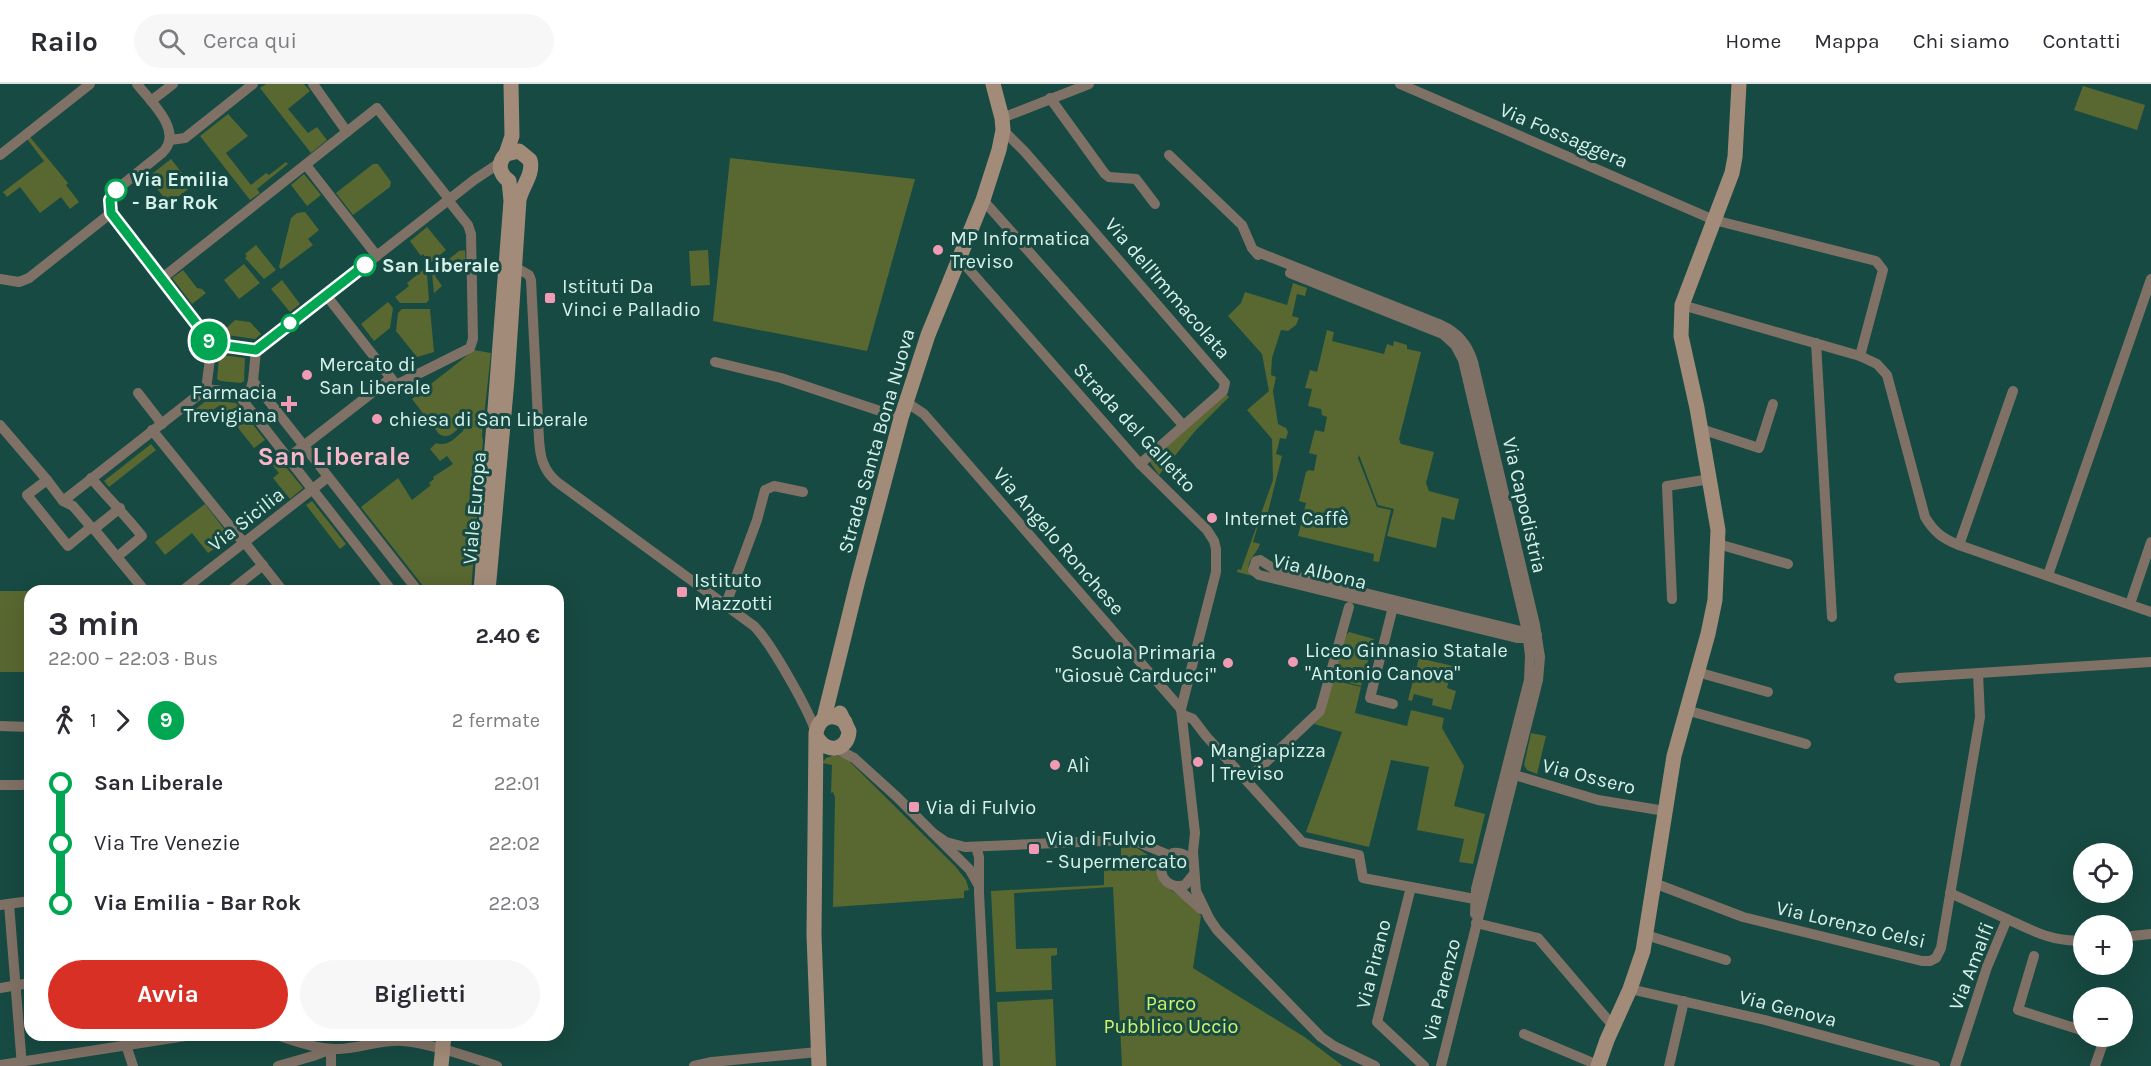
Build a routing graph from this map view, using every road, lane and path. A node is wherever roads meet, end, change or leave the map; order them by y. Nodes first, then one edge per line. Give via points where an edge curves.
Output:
1 (90, 84) edge
2 (137, 84) edge
3 (173, 84) edge
4 (253, 84) edge
5 (313, 84) edge
6 (512, 84) edge
7 (520, 84) edge
8 (993, 84) edge
9 (1089, 84) edge
10 (1400, 84) edge
11 (1739, 84) edge
12 (1050, 98) junction
13 (150, 101) junction
14 (1003, 124) junction
15 (347, 132) junction
16 (170, 140) junction
17 (523, 153) junction
18 (0, 155) edge
19 (1169, 155) dead end
20 (306, 165) junction
21 (504, 167) junction
22 (527, 178) junction
23 (449, 200) junction
24 (983, 200) junction
25 (1155, 204) dead end
26 (111, 213) junction
27 (1714, 220) junction
28 (1255, 251) junction
29 (377, 256) junction
30 (959, 258) junction
31 (515, 267) junction
32 (0, 279) edge
33 (160, 279) junction
34 (2151, 279) edge
35 (326, 295) junction
36 (1682, 305) junction
37 (1816, 343) junction
38 (212, 344) junction
39 (256, 350) junction
40 (1860, 356) junction
41 (715, 362) dead end
42 (391, 378) junction
43 (253, 381) junction
44 (206, 390) junction
45 (2013, 391) dead end
46 (138, 393) dead end
47 (237, 393) junction
48 (906, 402) junction
49 (1773, 404) dead end
50 (901, 418) junction
51 (162, 424) junction
52 (0, 425) edge
53 (1183, 425) junction
54 (1701, 429) junction
55 (152, 430) junction
56 (304, 446) junction
57 (288, 458) junction
58 (1140, 464) junction
59 (328, 477) junction
60 (91, 478) junction
61 (1710, 479) junction
62 (47, 480) junction
63 (312, 489) junction
64 (803, 492) dead end
65 (63, 501) junction
66 (120, 508) junction
67 (92, 528) junction
68 (2151, 542) edge
69 (245, 543) junction
70 (1719, 544) junction
71 (1959, 545) junction
72 (117, 557) junction
73 (1788, 564) dead end
74 (263, 565) junction
75 (2048, 575) junction
76 (409, 579) junction
77 (140, 585) edge
78 (190, 585) edge
79 (238, 585) edge
80 (278, 585) edge
81 (388, 585) edge
82 (401, 585) edge
83 (414, 585) edge
84 (481, 585) edge
85 (488, 585) edge
86 (1672, 599) dead end
87 (726, 604) junction
88 (1394, 604) junction
89 (2130, 604) junction
90 (1521, 606) junction
91 (1349, 607) dead end
92 (2151, 612) edge
93 (1832, 617) dead end
94 (1506, 631) junction
95 (1531, 635) junction
96 (1530, 656) junction
97 (2151, 662) edge
98 (1697, 672) junction
99 (1978, 673) junction
100 (834, 678) junction
101 (1899, 678) dead end
102 (1768, 692) dead end
103 (1393, 704) dead end
104 (1686, 710) junction
105 (1182, 712) junction
106 (0, 726) edge
107 (847, 726) junction
108 (24, 727) edge
109 (820, 728) junction
110 (1184, 731) junction
111 (1206, 736) junction
112 (1806, 744) dead end
113 (834, 749) junction
114 (869, 771) junction
115 (817, 773) junction
116 (1510, 774) junction
117 (1247, 780) junction
118 (0, 785) edge
119 (24, 787) edge
120 (1665, 812) junction
121 (1194, 824) junction
122 (933, 833) junction
123 (991, 846) junction
124 (1144, 846) junction
125 (975, 847) junction
126 (1173, 854) junction
127 (975, 868) junction
128 (1194, 869) junction
129 (1161, 872) junction
130 (1654, 883) junction
131 (1175, 886) junction
132 (1411, 887) junction
133 (1950, 893) junction
134 (1479, 900) junction
135 (24, 902) edge
136 (4, 904) edge
137 (1209, 918) junction
138 (2007, 920) junction
139 (1476, 923) junction
140 (1646, 934) junction
141 (2151, 934) edge
142 (2133, 936) edge
143 (2073, 941) edge
144 (2034, 956) dead end
145 (1726, 960) dead end
146 (24, 984) edge
147 (15, 986) junction
148 (0, 988) edge
149 (1630, 990) junction
150 (1684, 1001) junction
151 (1614, 1027) junction
152 (2073, 1028) edge
153 (1524, 1034) dead end
154 (152, 1041) edge
155 (295, 1041) edge
156 (126, 1045) junction
157 (2102, 1047) edge
158 (331, 1048) junction
159 (447, 1051) edge
160 (818, 1059) edge
161 (21, 1064) edge
162 (0, 1065) edge
163 (133, 1066) edge
164 (278, 1066) edge
165 (331, 1066) edge
166 (441, 1066) edge
167 (497, 1066) edge
168 (694, 1066) edge
169 (988, 1066) edge
170 (1375, 1066) edge
171 (1424, 1066) edge
172 (1441, 1066) edge
173 (1598, 1066) edge
174 (1669, 1066) edge
175 (1935, 1066) edge
176 (1955, 1066) edge
177 (2096, 1066) edge

1 - 18 street
2 - 13 street
3 - 13 street
4 - 16 street via 185,138
5 - 15 street
6 - 21 street, Viale Europa via 512,136
7 - 17 street, Viale Europa
8 - 14 street, Strada Santa Bona Nuova
9 - 12 street
10 - 27 street, Via Fossaggera
11 - 27 street via 1735,157
12 - 14 street
12 - 25 street via 1105,174 1136,179
13 - 16 street via 167,125
14 - 24 street, Strada Santa Bona Nuova via 997,159
14 - 53 street, Via dell'Immacolata via 1223,380 1223,391
15 - 20 street
15 - 23 street via 377,108
16 - 26 street via 162,153 116,190 110,200
17 - 21 street via 514,151
17 - 22 street, Viale Europa via 531,165
19 - 28 street, Via Capodistria via 1242,225
20 - 29 street
20 - 33 street
21 - 22 street via 518,183
21 - 23 street via 480,176
21 - 84 street, Viale Europa via 511,193 510,220
22 - 31 street, Viale Europa via 519,200
23 - 29 street
23 - 42 street via 471,234 472,346 398,384
24 - 30 street, Strada Santa Bona Nuova
24 - 53 street
26 - 32 street via 24,280
26 - 33 street
27 - 36 street
27 - 40 street, Via Fossaggera via 1876,261 1882,270
28 - 90 street, Via Capodistria via 1271,265 1437,331 1455,345 1463,360
28 - 95 street, Via Capodistria via 1441,324 1464,343 1473,362
29 - 35 street
30 - 48 street, Strada Santa Bona Nuova
30 - 58 street, Strada del Galletto
31 - 85 street, Viale Europa
31 - 87 street via 531,280 540,447 547,471 556,482
33 - 38 street
34 - 75 street
35 - 39 street
35 - 42 street
36 - 37 street
36 - 54 street via 1681,336
37 - 40 street
37 - 93 street
38 - 39 street
38 - 44 street
39 - 43 street
40 - 71 street via 1877,364 1887,375 1925,517 1933,530
41 - 50 street via 781,378
42 - 56 street
43 - 47 street via 250,392
43 - 56 street
44 - 47 street
44 - 51 street
45 - 71 street
46 - 51 street
47 - 57 street
48 - 50 street, Strada Santa Bona Nuova
48 - 105 street, Via Angelo Ronchese via 924,414
49 - 54 street via 1759,447
50 - 100 street, Strada Santa Bona Nuova
51 - 55 street
52 - 62 street
53 - 58 street, Via dell'Immacolata
54 - 61 street
55 - 60 street
55 - 69 street
56 - 57 street
56 - 59 street
57 - 63 street
58 - 105 street, Strada del Galletto via 1207,530 1216,549 1216,572
59 - 63 street, Via Sicilia
59 - 76 street
60 - 65 street
60 - 66 street
61 - 70 street
61 - 86 street via 1667,486
62 - 65 street
62 - 67 street via 27,495 68,546
63 - 69 street, Via Sicilia
63 - 81 street
64 - 87 street via 774,486 765,490
65 - 67 street via 73,506
66 - 67 street
66 - 72 street via 142,536
67 - 72 street
68 - 89 street
69 - 74 street
69 - 78 street, Via Sicilia
70 - 73 street
70 - 98 street via 1715,600
71 - 75 street
72 - 77 street
74 - 79 street
74 - 80 street
75 - 89 street
76 - 82 street
76 - 83 street
87 - 109 street via 760,633
88 - 88 street, Via Albona via 1279,572 1260,560 1253,566 1259,574
88 - 94 street, Via Albona
88 - 103 street via 1370,698
89 - 92 street
90 - 94 street
90 - 95 street, Via Capodistria
91 - 117 street via 1320,711
94 - 95 street, Via Albona
94 - 96 street
95 - 96 street, Via Capodistria
95 - 116 street, Via Capodistria via 1540,657 1538,680
96 - 116 street, Via Capodistria via 1529,680
97 - 99 street
98 - 102 street
98 - 104 street
99 - 101 street
99 - 133 street, Via Lorenzo Celsi via 1980,717
100 - 107 street via 835,700
100 - 109 street, Strada Santa Bona Nuova
104 - 112 street
104 - 120 street
105 - 110 street, Strada del Galletto
105 - 111 street via 1193,718
106 - 108 street
107 - 109 street via 837,717
107 - 113 street via 846,742
107 - 114 street via 859,758
109 - 113 street via 825,747
109 - 115 street, Strada Santa Bona Nuova
110 - 111 street
110 - 121 street, Strada del Galletto
111 - 117 street
113 - 114 street via 854,758
113 - 115 street via 822,756
114 - 122 street
115 - 160 street via 814,935
116 - 120 street, Via Ossero via 1598,800
116 - 134 street, Via Capodistria
117 - 132 street via 1302,842 1359,855 1363,878
118 - 119 street
120 - 130 street
121 - 126 street via 1189,841
121 - 128 street, Strada del Galletto
122 - 125 street via 950,844
122 - 127 street
123 - 124 street via 1118,840
123 - 125 street
123 - 127 street
124 - 126 street
124 - 129 street
125 - 127 street
126 - 128 street via 1187,856
126 - 129 street via 1162,862
127 - 169 street
128 - 131 street via 1185,885
128 - 137 street, Strada del Galletto via 1198,896
129 - 131 street
130 - 133 street, Via Lorenzo Celsi via 1743,917 1930,961 1939,954
130 - 140 street
131 - 137 street, Strada del Galletto
132 - 134 street
132 - 171 street, Via Pirano via 1377,1022
133 - 138 street
134 - 139 street, Via Parenzo
135 - 136 street
136 - 147 street
137 - 170 street, Strada del Galletto via 1321,1037
138 - 143 street, Via Amalfi via 2052,938
138 - 176 street, Via Amalfi via 1990,958
139 - 151 street, Via Parenzo via 1538,939
139 - 172 street, Via Parenzo
140 - 145 street
140 - 149 street
141 - 142 street
144 - 152 street via 2018,1010
146 - 147 street
147 - 148 street
147 - 161 street
149 - 150 street, Via Genova
149 - 151 street
150 - 174 street
150 - 175 street, Via Genova
151 - 173 street
153 - 173 street
154 - 156 street
155 - 158 street
156 - 161 street
156 - 163 street
157 - 177 street
158 - 159 street via 394,1041
158 - 164 street
158 - 165 street
159 - 166 street
159 - 167 street
160 - 168 street
161 - 162 street

